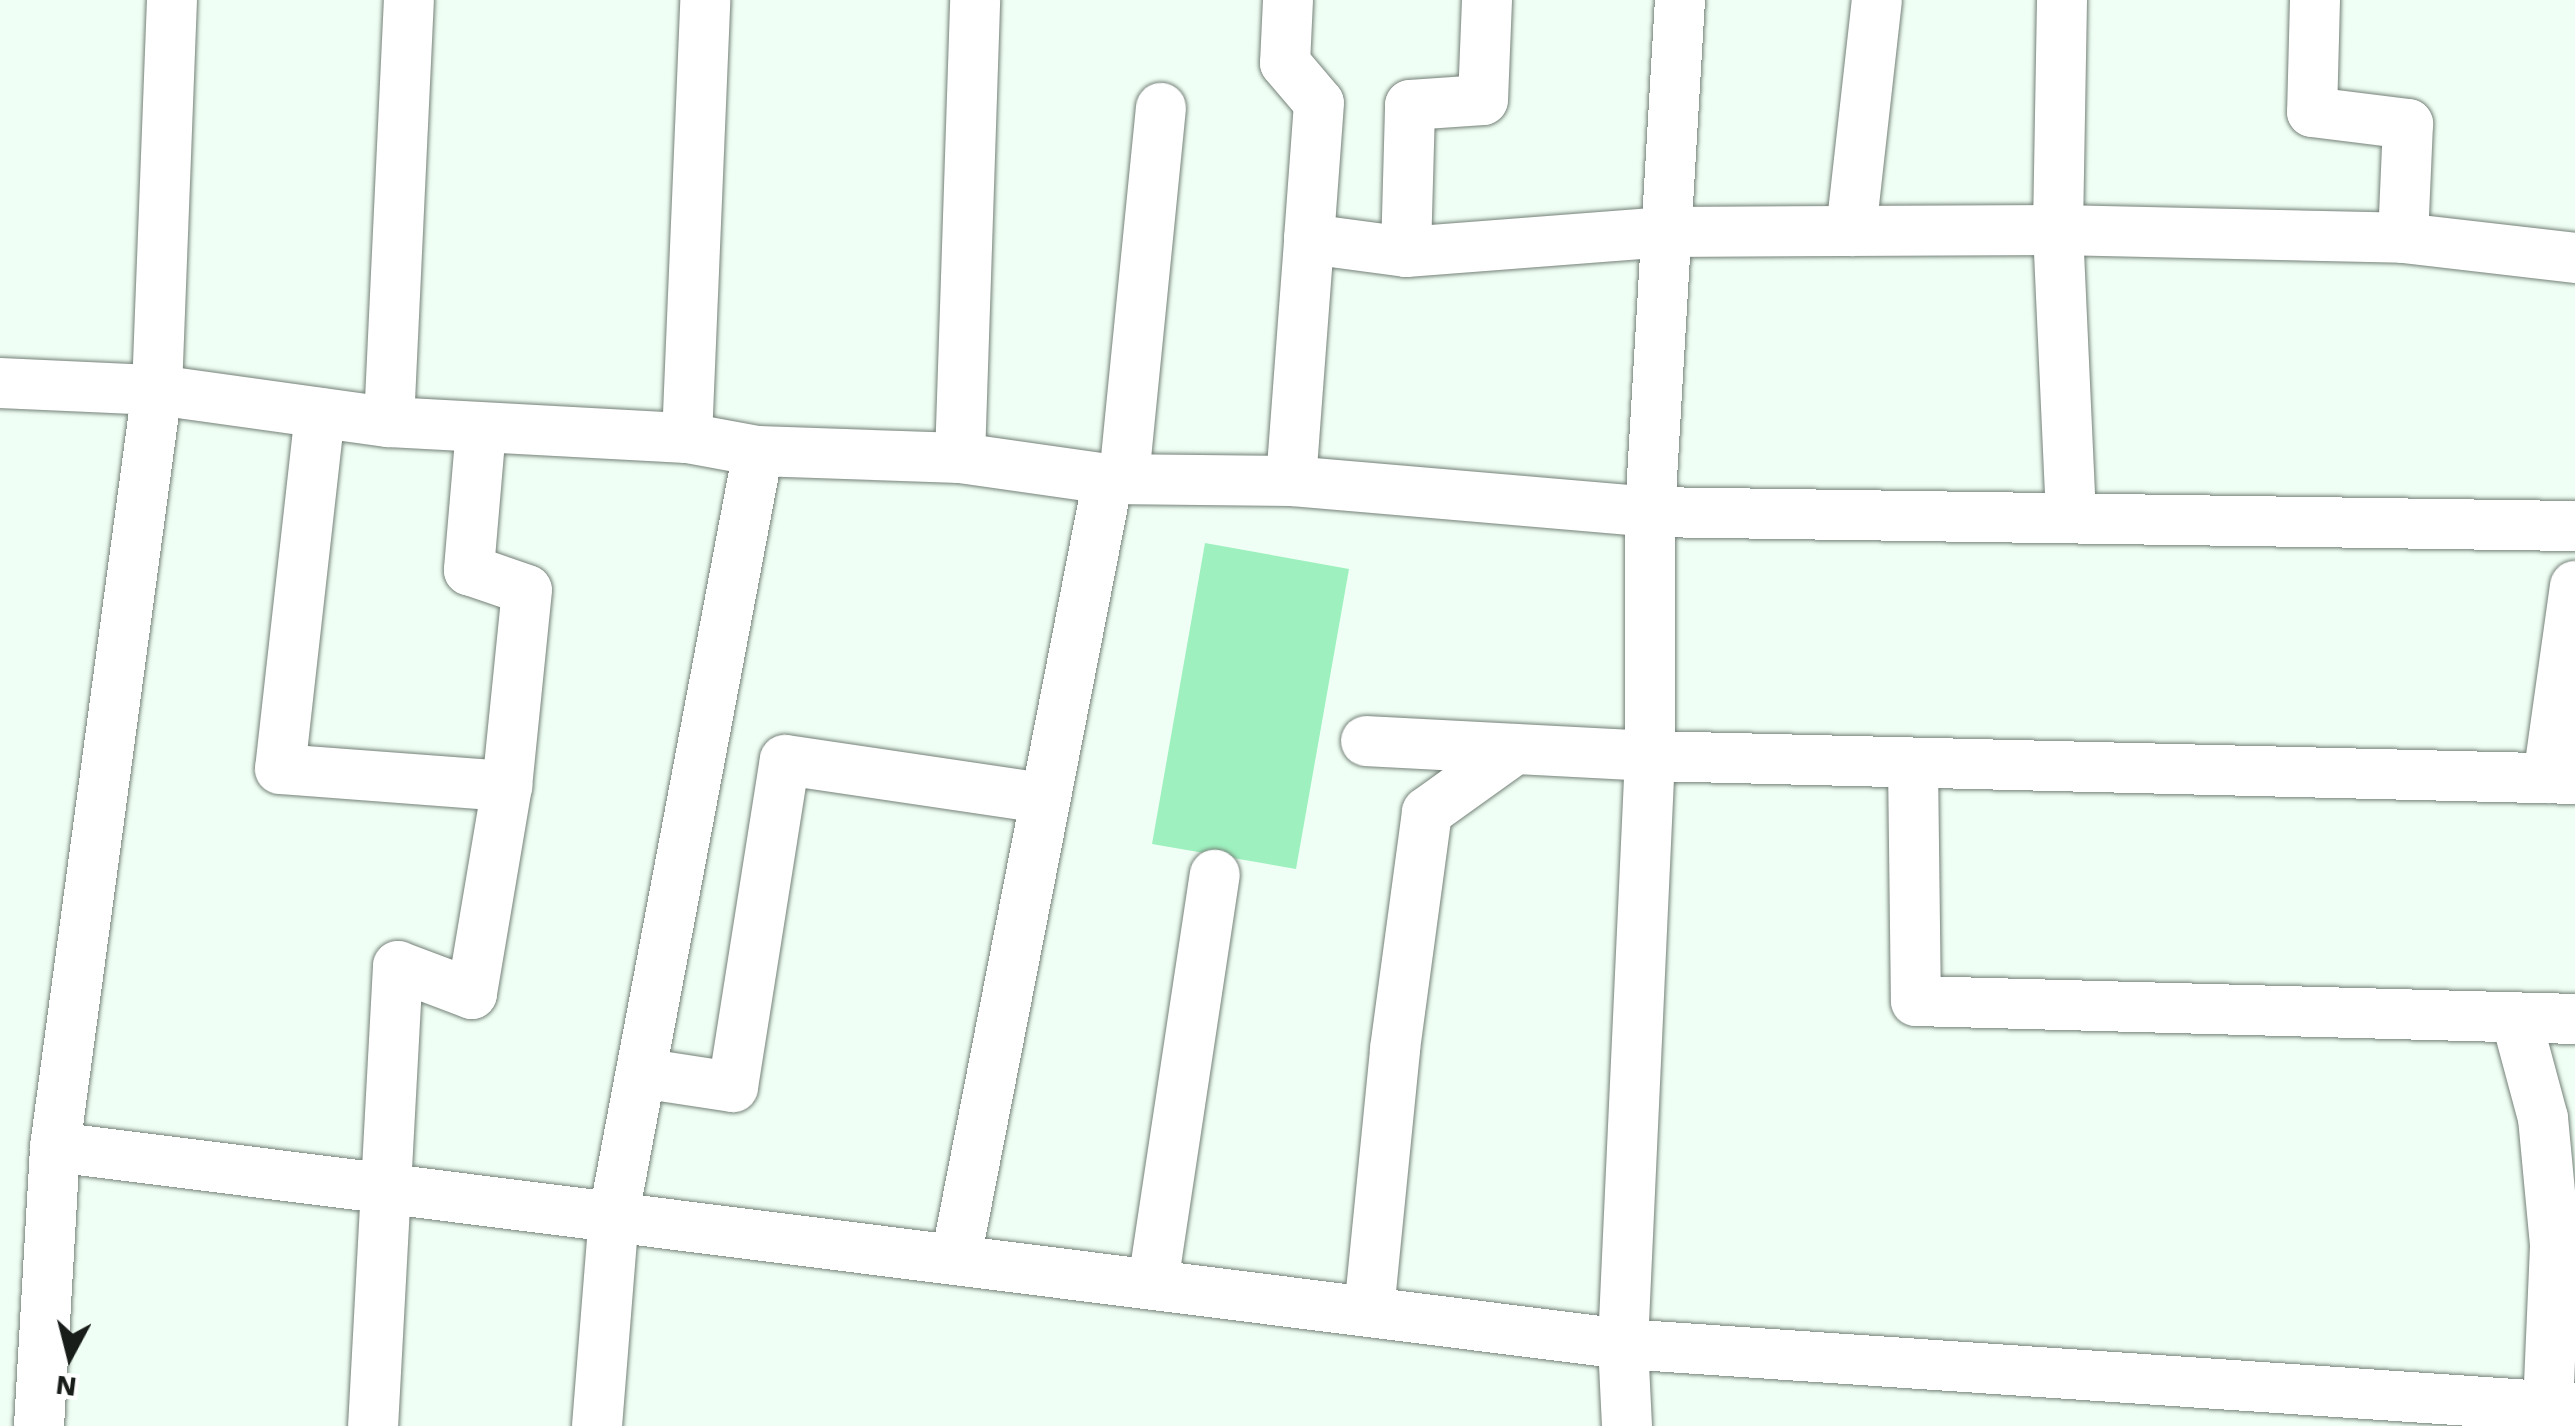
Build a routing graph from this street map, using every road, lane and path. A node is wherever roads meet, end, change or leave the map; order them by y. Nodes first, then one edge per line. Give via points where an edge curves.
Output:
1 (172, 0) edge
2 (409, 0) edge
3 (705, 0) edge
4 (975, 0) edge
5 (1288, 0) edge
6 (1487, 0) edge
7 (1680, 0) edge
8 (1877, 0) edge
9 (2062, 0) edge
10 (2315, 0) edge
11 (1161, 108) dead end
12 (2058, 230) junction
13 (1666, 232) junction
14 (1851, 232) junction
15 (2403, 238) junction
16 (1309, 239) junction
17 (1406, 252) junction
18 (2575, 258) edge
19 (0, 383) edge
20 (156, 390) junction
21 (320, 413) junction
22 (389, 422) junction
23 (481, 429) junction
24 (687, 438) junction
25 (758, 451) junction
26 (960, 458) junction
27 (1116, 478) junction
28 (1291, 481) junction
29 (1650, 512) junction
30 (2070, 518) junction
31 (2575, 526) edge
32 (2575, 586) edge
33 (1366, 741) dead end
34 (1516, 749) junction
35 (1650, 756) junction
36 (1913, 762) junction
37 (2562, 778) edge
38 (507, 786) junction
39 (1043, 798) junction
40 (1214, 874) dead end
41 (2516, 1018) junction
42 (2575, 1019) edge
43 (642, 1072) junction
44 (55, 1147) junction
45 (385, 1188) junction
46 (614, 1214) junction
47 (956, 1258) junction
48 (1154, 1283) junction
49 (1370, 1311) junction
50 (1623, 1344) junction
51 (2562, 1407) edge
52 (39, 1426) edge
53 (373, 1426) edge
54 (597, 1426) edge
55 (1626, 1426) edge

1 - 20 street
2 - 22 street
3 - 24 street
4 - 26 street
5 - 16 street via 1285,64 1319,103
6 - 17 street via 1483,100 1410,105
7 - 13 street
8 - 14 street
9 - 12 street
10 - 15 street via 2312,112 2408,124
11 - 27 street
12 - 14 street
12 - 15 street
12 - 30 street
13 - 14 street
13 - 17 street
13 - 29 street
15 - 18 street
16 - 17 street
16 - 28 street
19 - 20 street
20 - 21 street
20 - 44 street
21 - 22 street
21 - 38 street via 280,769
22 - 23 street
23 - 24 street
23 - 38 street via 469,570 527,590
24 - 25 street
25 - 26 street
25 - 43 street
26 - 27 street
27 - 28 street
27 - 39 street
28 - 29 street
29 - 30 street
29 - 35 street
30 - 31 street
32 - 37 street
33 - 34 street
34 - 35 street
34 - 49 street via 1426,812
35 - 36 street
35 - 50 street
36 - 37 street
36 - 41 street via 1916,1001
38 - 45 street via 472,994 398,966
39 - 43 street via 785,760 733,1087
39 - 47 street
40 - 48 street
41 - 42 street
41 - 51 street via 2543,1118
43 - 46 street
44 - 45 street
44 - 52 street
45 - 46 street
45 - 53 street
46 - 47 street
46 - 54 street
47 - 48 street
48 - 49 street
49 - 50 street
50 - 51 street
50 - 55 street

